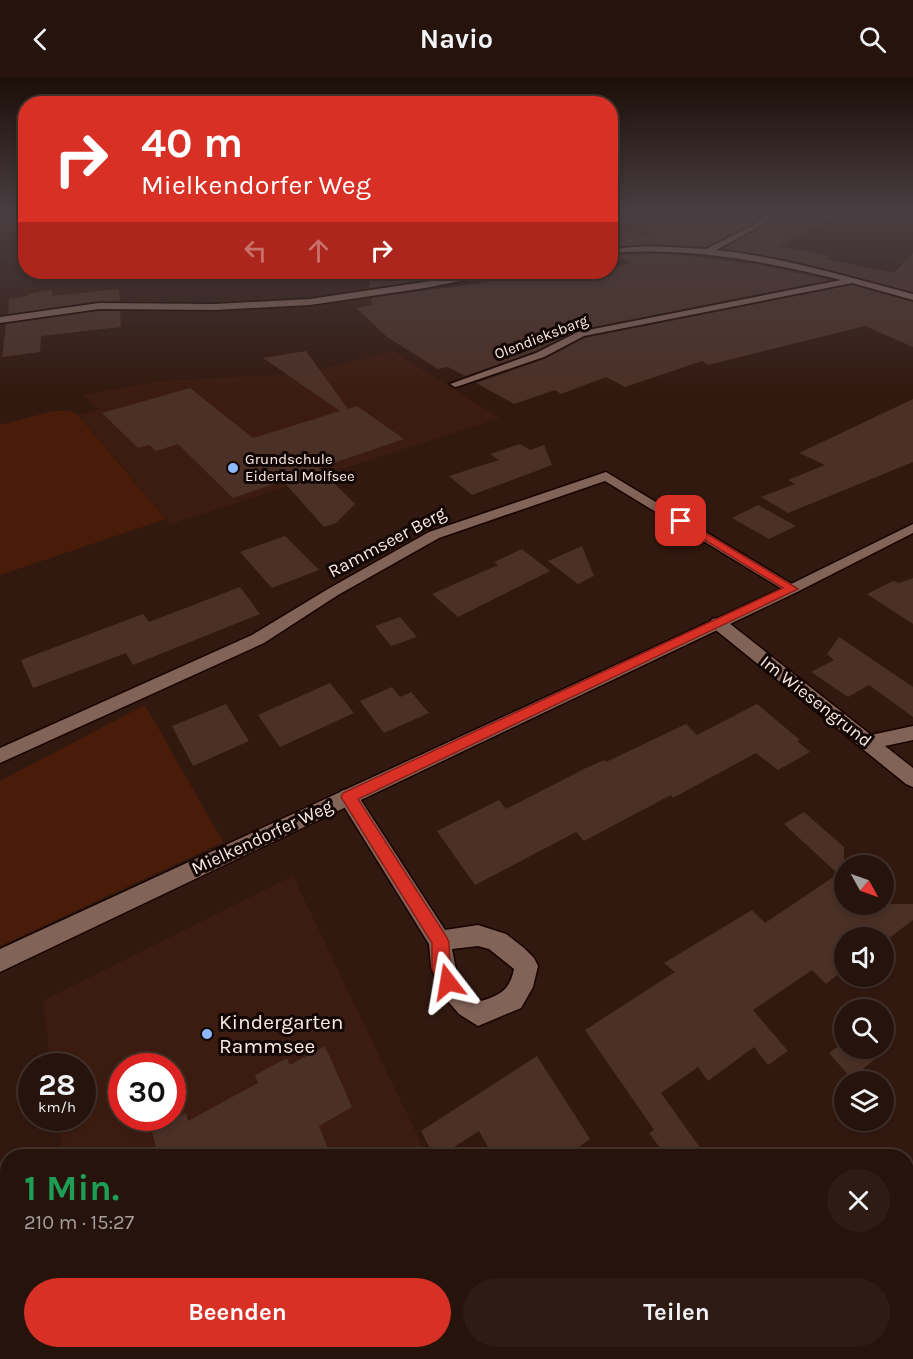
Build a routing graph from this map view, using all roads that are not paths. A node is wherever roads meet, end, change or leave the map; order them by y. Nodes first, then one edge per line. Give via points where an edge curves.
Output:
1 (810, 273) edge
2 (461, 279) edge
3 (851, 281) junction
4 (913, 297) edge
5 (0, 320) edge
6 (455, 384) dead end
7 (913, 528) edge
8 (792, 589) junction
9 (718, 623) junction
10 (913, 733) edge
11 (868, 742) junction
12 (0, 756) edge
13 (913, 779) edge
14 (348, 797) junction
15 (440, 942) dead end
16 (0, 961) edge

1 - 3 street
2 - 5 street via 310,302 215,307 99,306
3 - 4 street
3 - 6 street, Olendieksbarg via 581,334 540,355
7 - 8 street, Mielkendorfer Weg
8 - 9 street, Mielkendorfer Weg
8 - 12 street, Rammseer Berg via 606,476 434,535 258,639
9 - 11 street, Im Wiesengrund
9 - 14 street, Mielkendorfer Weg
10 - 11 street
11 - 13 street, Im Wiesengrund
14 - 15 street
14 - 16 street, Mielkendorfer Weg

